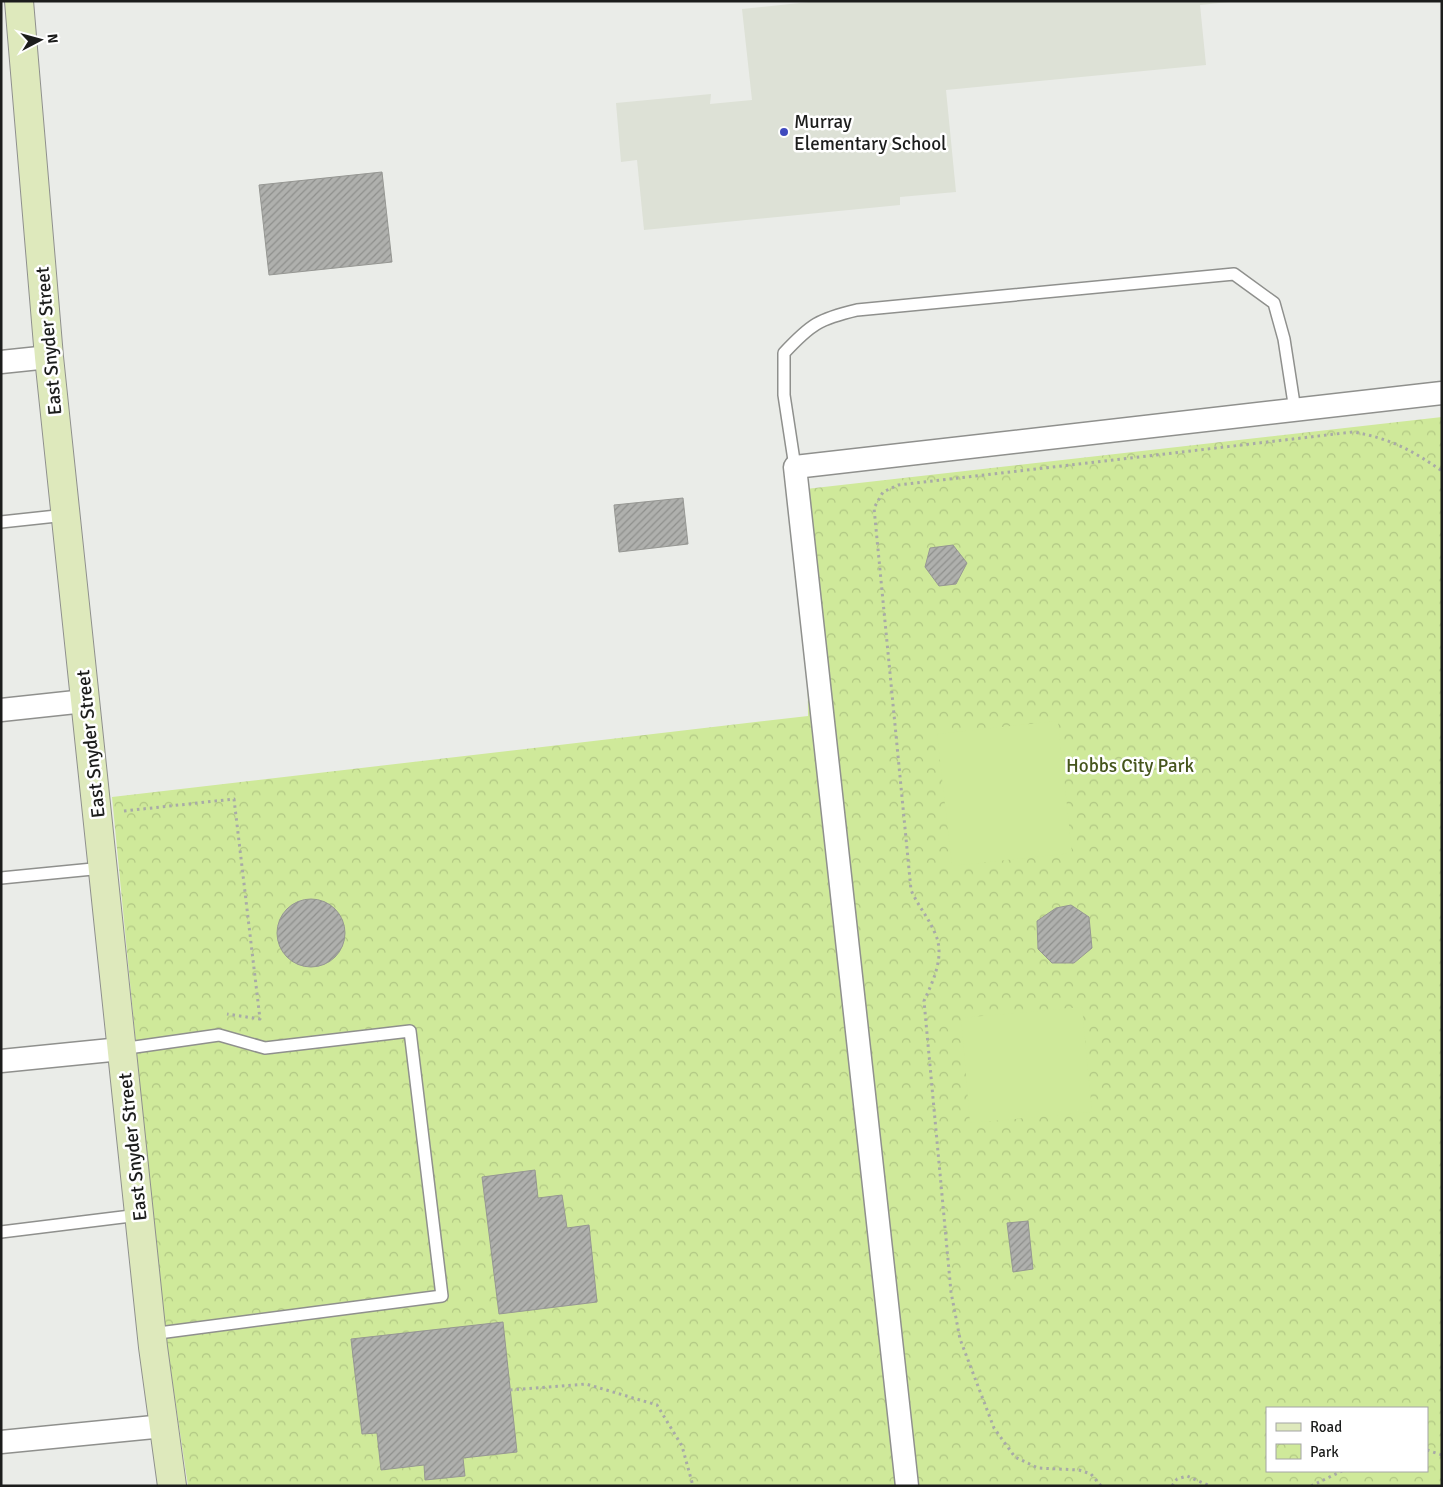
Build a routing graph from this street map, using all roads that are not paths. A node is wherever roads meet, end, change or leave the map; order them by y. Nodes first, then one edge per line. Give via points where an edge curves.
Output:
1 (19, 1) edge
2 (49, 357) junction
3 (1, 362) edge
4 (1442, 393) edge
5 (1295, 410) junction
6 (795, 466) junction
7 (66, 515) junction
8 (1, 522) edge
9 (85, 701) junction
10 (1, 710) edge
11 (103, 868) junction
12 (1, 878) edge
13 (121, 1049) junction
14 (1, 1062) edge
15 (139, 1215) junction
16 (1, 1232) edge
17 (151, 1334) junction
18 (164, 1426) junction
19 (1, 1442) edge
20 (172, 1486) edge
21 (907, 1486) edge

1 - 2 street, East Snyder Street
2 - 3 street
2 - 7 street, East Snyder Street
4 - 5 street
5 - 6 street
5 - 6 lane via 1284,339 1274,303 1234,274 858,310 825,318 802,334 784,353 784,395
6 - 21 street
7 - 8 lane
7 - 9 street, East Snyder Street
9 - 10 street
9 - 11 street, East Snyder Street
11 - 12 lane
11 - 13 street, East Snyder Street
13 - 14 street
13 - 15 street, East Snyder Street
13 - 17 lane via 219,1035 266,1048 410,1031 442,1296
15 - 16 lane
15 - 17 street, East Snyder Street
17 - 18 street, East Snyder Street
18 - 19 street
18 - 20 street, East Snyder Street

